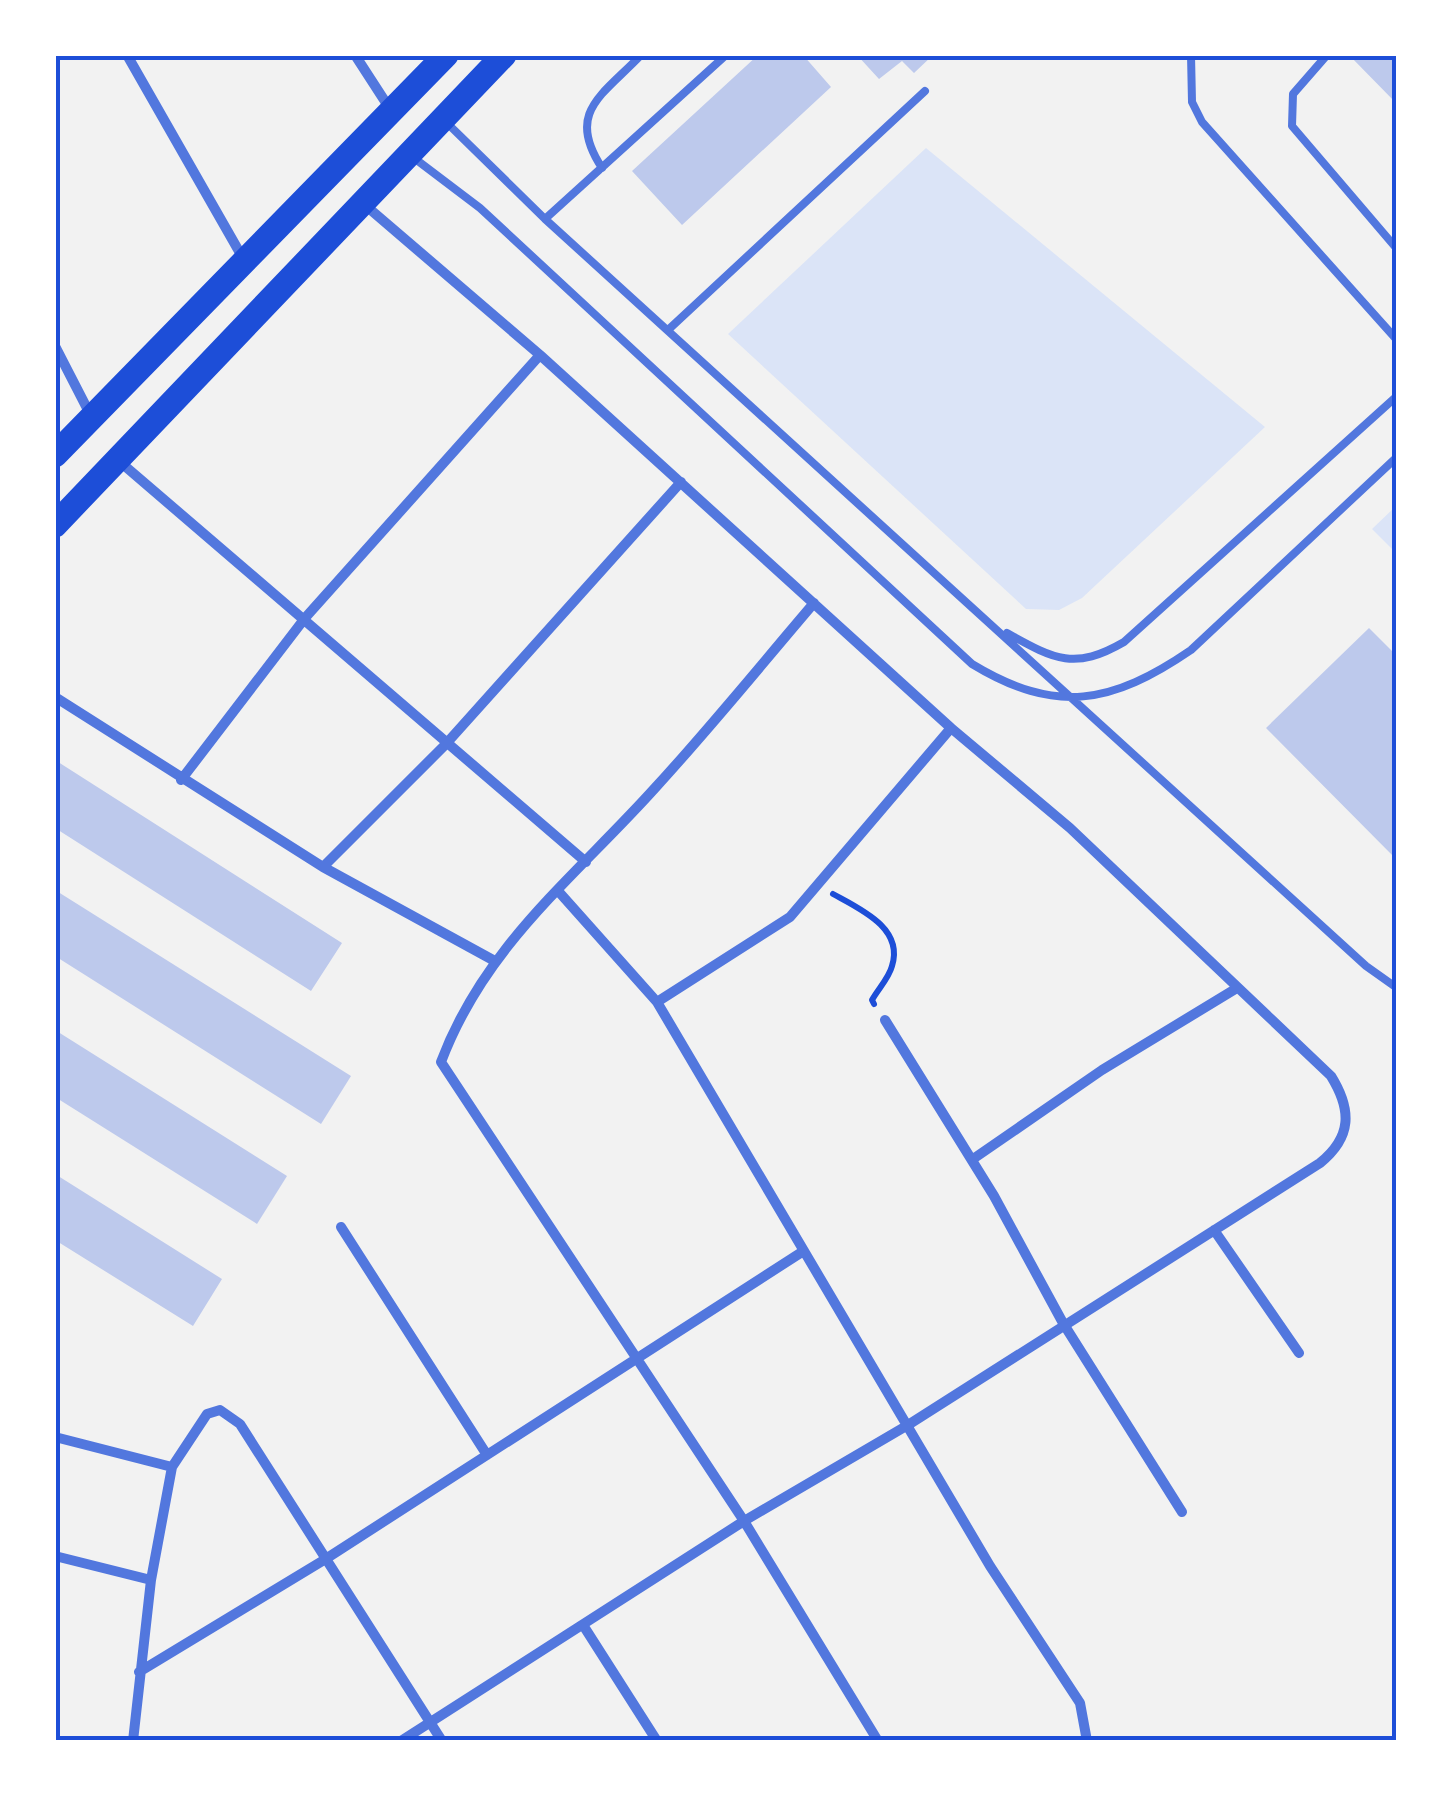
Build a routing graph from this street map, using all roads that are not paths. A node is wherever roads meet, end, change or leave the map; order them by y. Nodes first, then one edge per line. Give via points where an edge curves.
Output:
1 (126, 55) edge
2 (355, 55) edge
3 (446, 55) edge
4 (504, 55) edge
5 (641, 55) edge
6 (726, 55) edge
7 (1190, 55) edge
8 (1326, 55) edge
9 (924, 91) dead end
10 (392, 111) junction
11 (442, 119) junction
12 (411, 156) junction
13 (602, 168) junction
14 (364, 204) junction
15 (545, 220) junction
16 (1397, 249) edge
17 (244, 261) junction
18 (668, 330) junction
19 (1397, 340) edge
20 (55, 346) edge
21 (540, 355) junction
22 (1397, 396) edge
23 (92, 417) junction
24 (55, 455) edge
25 (1397, 457) edge
26 (118, 460) junction
27 (680, 482) junction
28 (55, 526) edge
29 (814, 603) junction
30 (306, 618) junction
31 (996, 626) junction
32 (55, 697) edge
33 (1076, 699) junction
34 (951, 728) junction
35 (446, 746) junction
36 (181, 780) junction
37 (586, 862) junction
38 (323, 868) junction
39 (560, 892) junction
40 (493, 960) junction
41 (1237, 988) junction
42 (1397, 988) edge
43 (657, 1002) junction
44 (885, 1020) road end
45 (973, 1159) junction
46 (340, 1227) dead end
47 (1214, 1230) junction
48 (802, 1252) junction
49 (1062, 1324) junction
50 (1299, 1352) dead end
51 (638, 1357) junction
52 (908, 1426) junction
53 (55, 1438) edge
54 (488, 1455) junction
55 (172, 1468) junction
56 (1182, 1512) dead end
57 (744, 1521) junction
58 (55, 1556) edge
59 (324, 1560) junction
60 (152, 1580) junction
61 (583, 1625) junction
62 (139, 1672) junction
63 (432, 1723) junction
64 (133, 1741) edge
65 (402, 1741) edge
66 (442, 1741) edge
67 (657, 1741) edge
68 (878, 1741) edge
69 (1086, 1741) edge

1 - 17 street
2 - 10 street
3 - 10 main road
4 - 11 main road
5 - 13 lane via 588,110 587,146
6 - 13 lane
7 - 19 lane via 1192,102 1202,122
8 - 16 lane via 1293,94 1292,126
9 - 18 lane
10 - 17 main road
11 - 12 main road
11 - 15 lane
12 - 14 main road
12 - 33 lane via 480,208 972,664 1015,686
13 - 15 lane
14 - 21 street
14 - 26 main road
15 - 18 lane
17 - 23 main road
18 - 31 lane
20 - 23 street
21 - 27 street
21 - 30 street
22 - 31 lane via 1124,642 1094,660 1063,659
23 - 24 main road
25 - 33 lane via 1190,650 1135,684
26 - 28 main road
26 - 30 street
27 - 29 street
27 - 35 street
29 - 34 street
29 - 37 street
30 - 35 street
30 - 36 street
31 - 33 lane
32 - 36 street
33 - 42 lane
34 - 41 street via 1070,828
34 - 43 street via 790,917
35 - 37 street
35 - 38 street
36 - 38 street
37 - 39 street
38 - 40 street
39 - 40 street
39 - 43 street
40 - 51 street via 441,1062
41 - 45 street
41 - 47 street via 1331,1076 1348,1121 1337,1149
43 - 48 street
44 - 45 street
45 - 49 street
46 - 54 street
47 - 49 street
47 - 50 street
48 - 51 street
48 - 52 street
49 - 52 street
49 - 56 street
51 - 54 street
51 - 57 street
52 - 57 street
52 - 69 street via 1080,1703
53 - 55 street
54 - 59 street
55 - 59 street via 206,1414 228,1412
55 - 60 street
57 - 61 street
57 - 68 street
58 - 60 street
59 - 62 street
59 - 63 street
60 - 62 street
61 - 63 street
61 - 67 street
62 - 64 street
63 - 65 street
63 - 66 street

